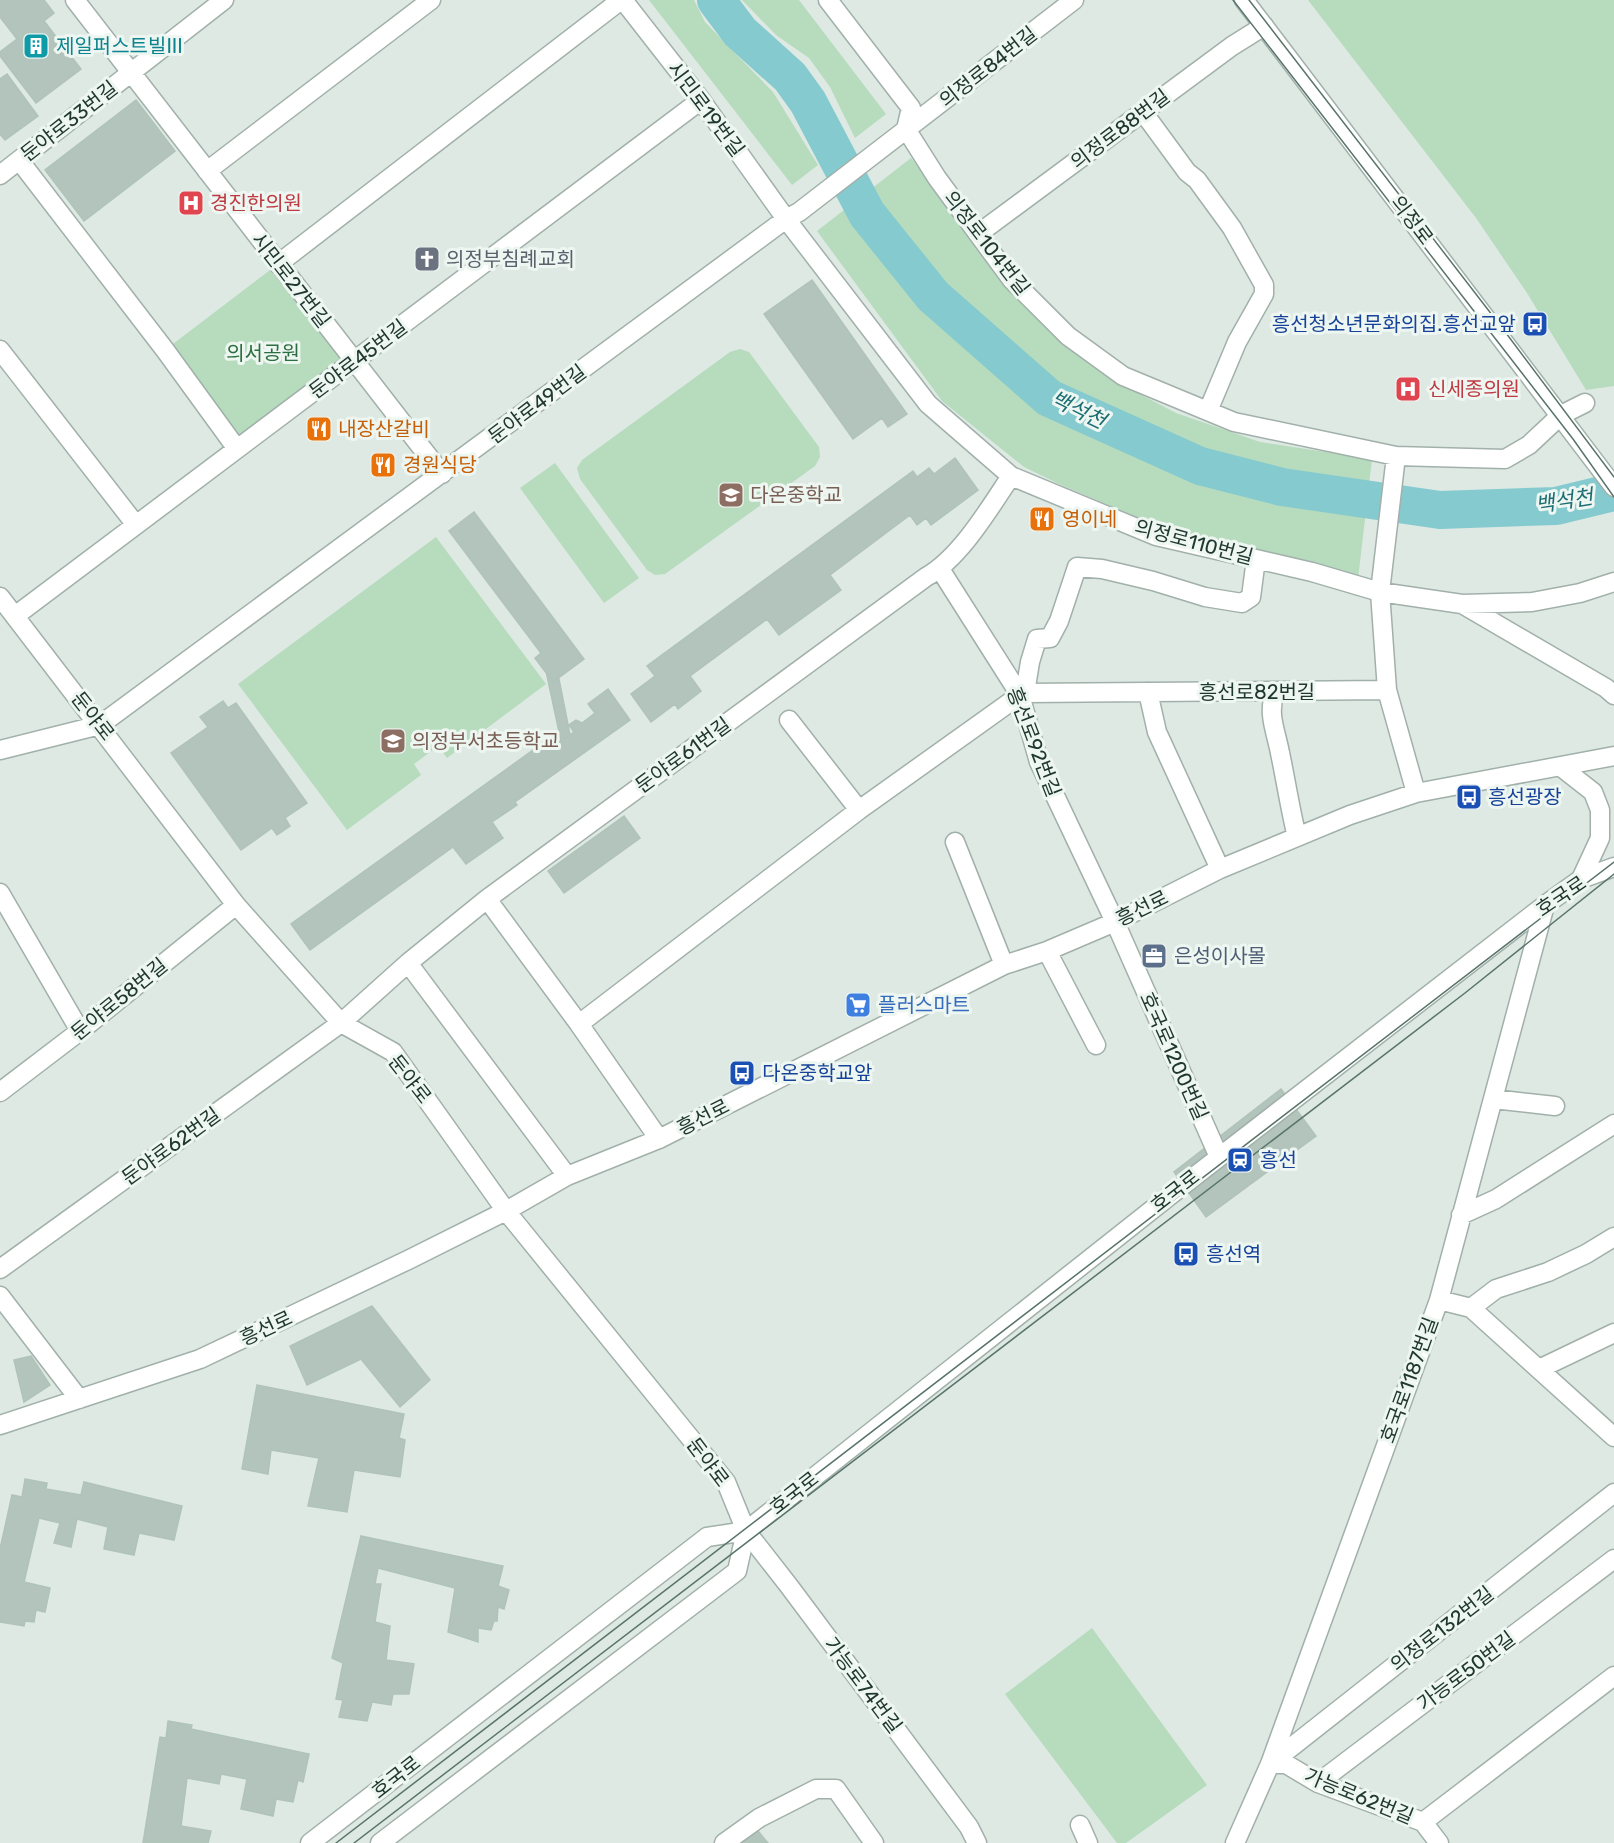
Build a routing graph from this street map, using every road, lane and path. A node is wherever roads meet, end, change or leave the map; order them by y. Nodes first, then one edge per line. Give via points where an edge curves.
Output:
1 (75, 0) edge
2 (224, 0) edge
3 (431, 0) edge
4 (622, 0) edge
5 (828, 0) edge
6 (1074, 0) edge
7 (1244, 0) edge
8 (1264, 26) junction
9 (130, 73) junction
10 (701, 100) junction
11 (1143, 112) junction
12 (904, 131) junction
13 (19, 160) junction
14 (207, 171) junction
15 (0, 175) edge
16 (793, 216) junction
17 (978, 234) junction
18 (278, 264) junction
19 (0, 350) edge
20 (355, 362) junction
21 (1585, 404) dead end
22 (1208, 411) junction
23 (1561, 415) junction
24 (237, 449) junction
25 (1396, 456) junction
26 (442, 474) junction
27 (1011, 476) junction
28 (1614, 487) edge
29 (136, 525) junction
30 (1256, 559) junction
31 (940, 569) junction
32 (1614, 582) edge
33 (1380, 592) junction
34 (0, 597) edge
35 (1462, 604) junction
36 (15, 616) junction
37 (1386, 690) junction
38 (1148, 692) junction
39 (1275, 692) junction
40 (1023, 694) junction
41 (1614, 696) edge
42 (789, 720) dead end
43 (100, 725) junction
44 (0, 750) edge
45 (1614, 756) edge
46 (1561, 766) junction
47 (1416, 794) junction
48 (860, 810) junction
49 (1297, 837) junction
50 (955, 842) dead end
51 (1614, 867) edge
52 (1220, 869) junction
53 (1581, 879) junction
54 (0, 894) edge
55 (487, 899) junction
56 (236, 905) junction
57 (1545, 905) junction
58 (1115, 922) junction
59 (1047, 951) junction
60 (408, 963) junction
61 (1004, 965) junction
62 (341, 1023) junction
63 (579, 1024) junction
64 (80, 1031) junction
65 (1096, 1045) dead end
66 (0, 1092) edge
67 (1493, 1099) junction
68 (1556, 1106) dead end
69 (1614, 1124) edge
70 (659, 1139) junction
71 (1219, 1157) junction
72 (567, 1176) junction
73 (506, 1210) junction
74 (1461, 1215) junction
75 (1614, 1238) edge
76 (0, 1269) edge
77 (0, 1296) edge
78 (1439, 1300) junction
79 (1472, 1308) junction
80 (1614, 1334) edge
81 (1539, 1369) junction
82 (79, 1399) junction
83 (0, 1425) edge
84 (1614, 1437) edge
85 (1614, 1493) edge
86 (746, 1531) junction
87 (1614, 1559) edge
88 (1614, 1676) edge
89 (1270, 1764) junction
90 (1318, 1783) junction
91 (1423, 1822) junction
92 (1080, 1825) dead end
93 (310, 1843) edge
94 (380, 1843) edge
95 (724, 1843) edge
96 (873, 1843) edge
97 (977, 1843) edge
98 (1088, 1843) edge
99 (1235, 1843) edge
100 (1439, 1843) edge

1 - 9 street, 시민로27번길
2 - 9 street, 둔야로33번길
3 - 14 street
4 - 10 street, 시민로19번길
4 - 18 street
5 - 12 street via 911,108
6 - 12 street, 의정로84번길
7 - 8 street, 의정로
8 - 11 street, 의정로88번길
8 - 23 street, 의정로
9 - 13 street, 둔야로33번길
9 - 14 street, 시민로27번길
10 - 16 street, 시민로19번길
10 - 20 street, 둔야로45번길
11 - 17 street, 의정로88번길
11 - 22 street via 1232,228 1264,285 1264,294 1237,342
12 - 16 street, 의정로84번길
12 - 17 street, 의정로104번길
13 - 15 street, 둔야로33번길
13 - 24 street
14 - 18 street, 시민로27번길
16 - 26 street, 둔야로49번길
16 - 27 street, 의정로110번길 via 928,404
17 - 22 street, 의정로104번길 via 1012,280 1068,336 1123,376
18 - 20 street, 시민로27번길
19 - 29 street
20 - 24 street, 둔야로45번길
20 - 26 street, 시민로27번길
21 - 23 street, 의정로104번길
22 - 25 street, 의정로104번길 via 1234,422
23 - 25 street, 의정로104번길 via 1529,445 1505,459
23 - 28 street, 의정로
24 - 29 street, 둔야로45번길
25 - 33 street
26 - 43 street, 둔야로49번길
27 - 30 street, 의정로110번길 via 1156,536
27 - 31 street, 둔야로61번길 via 980,522
29 - 36 street, 둔야로45번길
30 - 33 street, 의정로110번길
30 - 40 street via 1251,597 1242,603 1102,569 1077,567 1050,638 1036,639
31 - 40 street, 흥선로92번길
31 - 55 street, 둔야로61번길
32 - 35 street, 의정로110번길 via 1532,602
33 - 35 street, 의정로110번길
33 - 37 street
34 - 36 street, 둔야로
35 - 41 street
36 - 43 street, 둔야로
37 - 39 street, 흥선로82번길
37 - 47 street
38 - 39 street, 흥선로82번길
38 - 40 street, 흥선로82번길
38 - 52 street via 1157,732
39 - 49 street via 1272,723
40 - 48 street
40 - 58 street, 흥선로92번길 via 1039,762
42 - 48 street
43 - 44 street
43 - 56 street, 둔야로
45 - 46 street, 흥선로
46 - 47 street, 흥선로
46 - 53 street via 1593,792 1600,810 1600,838
47 - 49 street, 흥선로
48 - 63 street
49 - 52 street, 흥선로
50 - 61 street
51 - 53 street, 호국로
52 - 58 street, 흥선로
53 - 57 street, 호국로
54 - 64 street
55 - 60 street, 둔야로61번길
55 - 63 street
56 - 62 street, 둔야로
56 - 64 street, 둔야로58번길
57 - 67 street, 호국로1187번길
57 - 71 street, 호국로
58 - 59 street, 흥선로
58 - 71 street, 호국로1200번길
59 - 61 street, 흥선로
59 - 65 street
60 - 62 street, 둔야로61번길
60 - 72 street
61 - 70 street, 흥선로
62 - 73 street, 둔야로 via 393,1052
62 - 76 street, 둔야로62번길
63 - 70 street
64 - 66 street, 둔야로58번길
67 - 68 street
67 - 74 street, 호국로1187번길
69 - 74 street via 1496,1199
70 - 72 street, 흥선로
71 - 86 street, 호국로
72 - 73 street, 흥선로
73 - 82 street, 흥선로 via 200,1359
73 - 86 street, 둔야로 via 726,1482
74 - 78 street, 호국로1187번길
75 - 79 street via 1548,1272 1496,1289
77 - 82 street
78 - 79 street
78 - 89 street, 호국로1187번길
79 - 81 street
80 - 81 street
81 - 84 street
82 - 83 street, 흥선로
85 - 89 street, 의정로132번길
86 - 93 street, 호국로 via 707,1537
86 - 94 street via 737,1571
86 - 97 street, 가능로74번길 via 969,1827
87 - 90 street, 가능로50번길
88 - 91 street
89 - 90 street, 가능로62번길 via 1286,1764
89 - 99 street, 호국로1187번길
90 - 91 street, 가능로62번길
91 - 100 street, 가능로62번길
92 - 98 street
95 - 96 street via 759,1818 816,1789 836,1789

